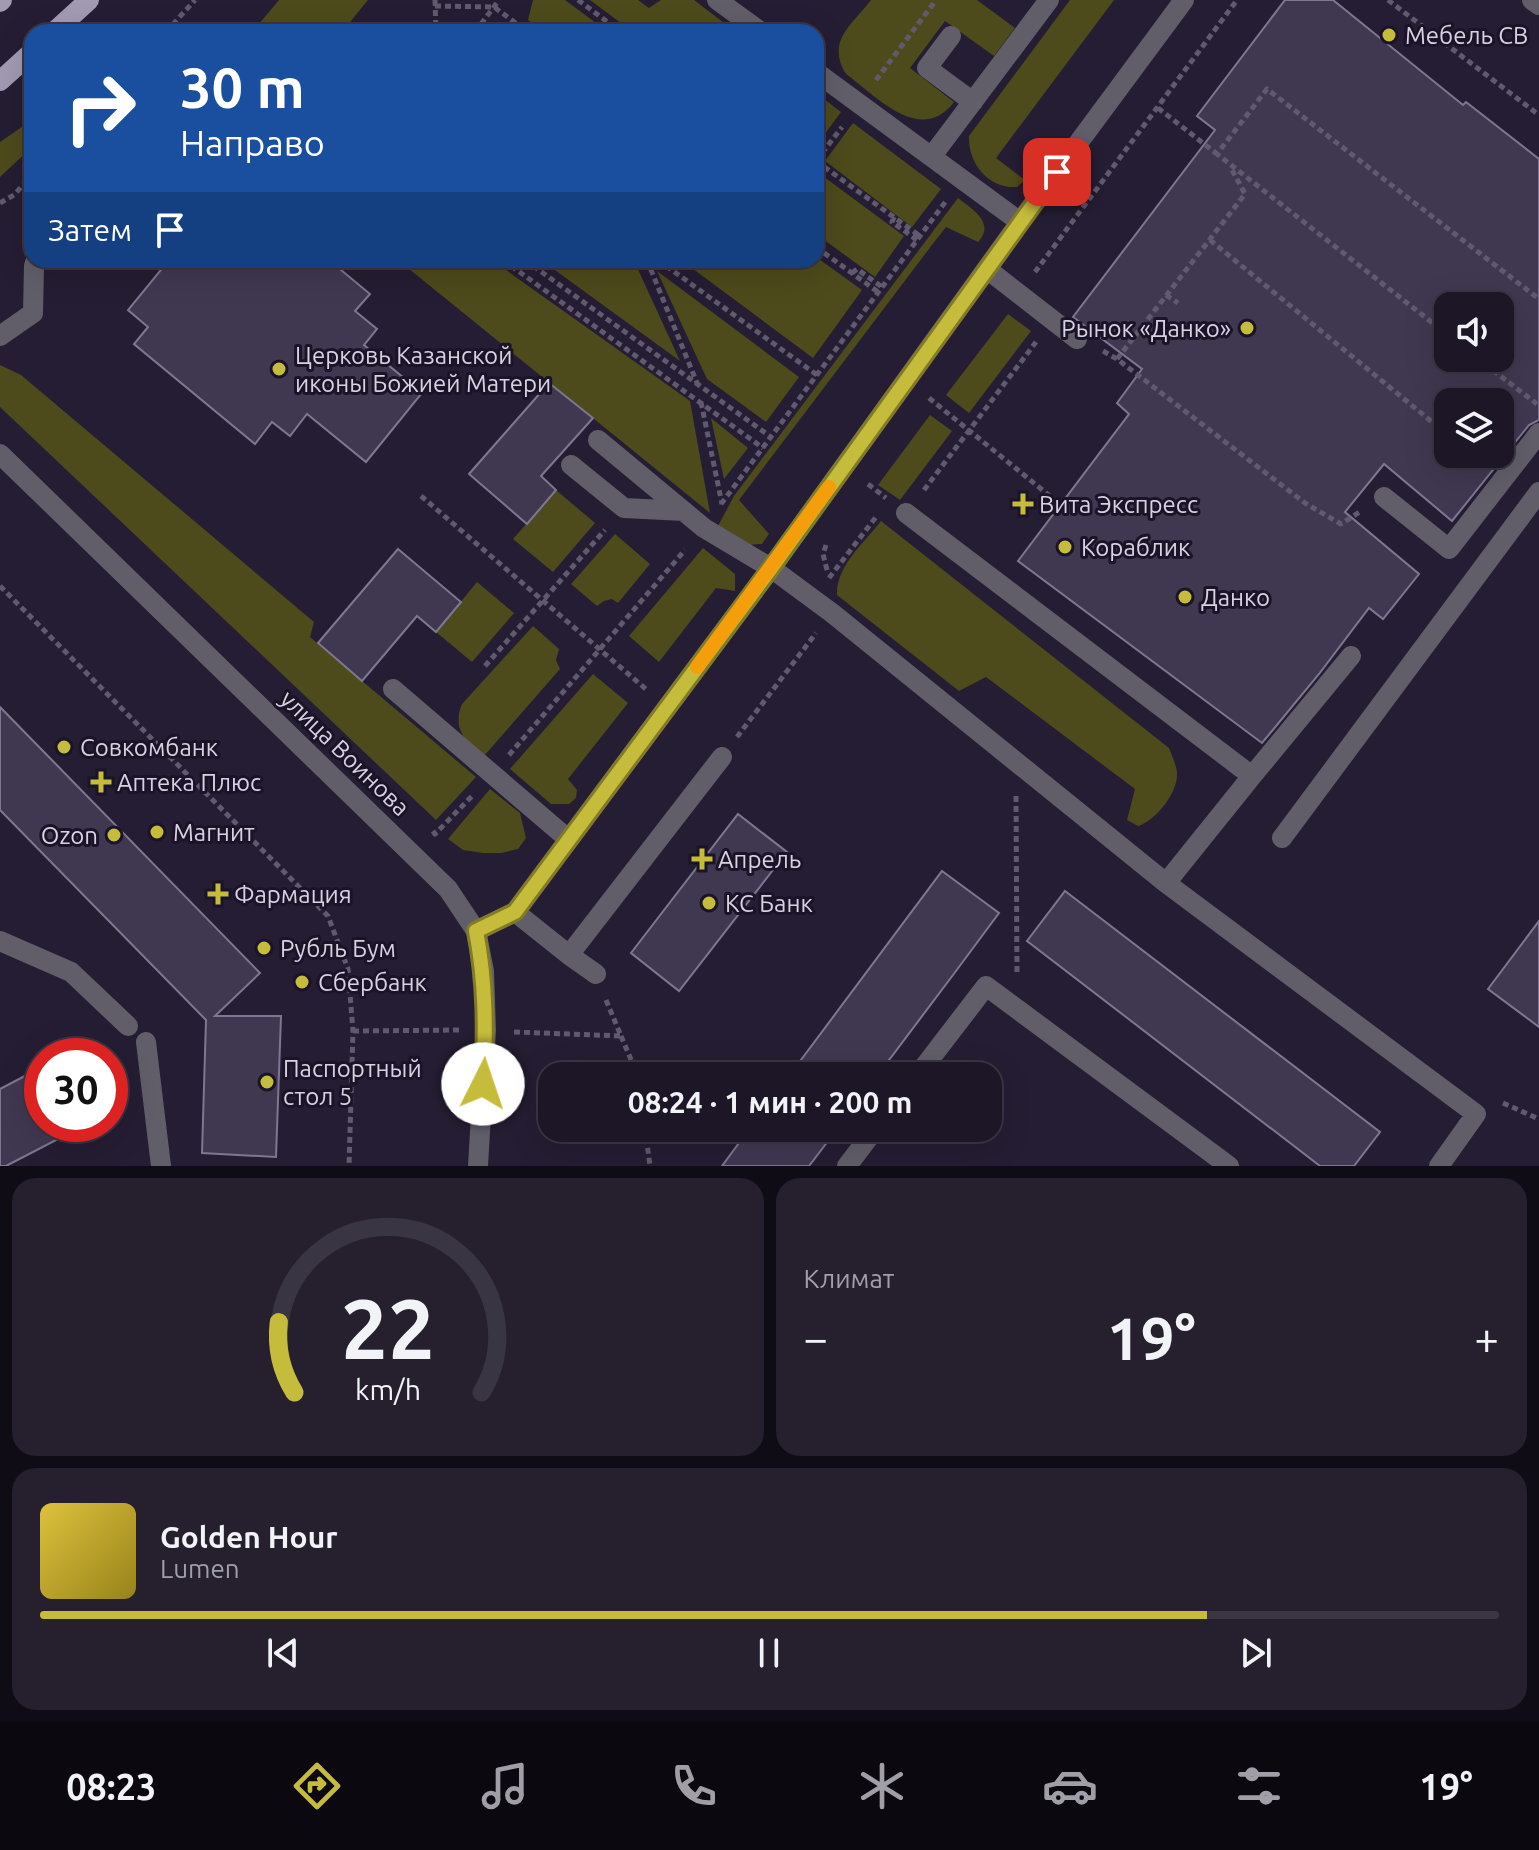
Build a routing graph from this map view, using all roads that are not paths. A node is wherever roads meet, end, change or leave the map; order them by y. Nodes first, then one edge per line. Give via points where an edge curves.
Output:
1 (89, 0) edge
2 (717, 0) edge
3 (1049, 0) edge
4 (1184, 0) edge
5 (1532, 0) edge
6 (1539, 5) edge
7 (63, 24) edge
8 (750, 24) edge
9 (951, 36) dead end
10 (24, 59) edge
11 (824, 78) edge
12 (0, 81) edge
13 (973, 102) junction
14 (932, 156) junction
15 (1020, 222) junction
16 (36, 268) edge
17 (987, 269) junction
18 (0, 336) edge
19 (1077, 339) road end
20 (1539, 433) edge
21 (598, 440) dead end
22 (0, 454) edge
23 (571, 465) dead end
24 (1539, 492) edge
25 (1384, 497) road end
26 (684, 511) junction
27 (906, 513) road end
28 (771, 568) junction
29 (1351, 656) dead end
30 (393, 689) dead end
31 (722, 757) road end
32 (1252, 776) junction
33 (1282, 838) dead end
34 (568, 839) junction
35 (1166, 883) junction
36 (515, 912) junction
37 (476, 931) junction
38 (0, 941) edge
39 (569, 955) junction
40 (596, 974) dead end
41 (128, 1026) dead end
42 (146, 1042) dead end
43 (928, 1062) edge
44 (865, 1142) edge
45 (161, 1166) edge
46 (478, 1166) edge
47 (847, 1166) edge
48 (1229, 1166) edge
49 (1439, 1166) edge

1 - 7 main road
2 - 8 street
3 - 13 street
4 - 15 street
5 - 6 street
9 - 13 street via 927,68
10 - 12 main road
11 - 14 street
13 - 14 street
14 - 15 street
15 - 17 street
16 - 18 street via 33,313
17 - 19 street
17 - 28 street
20 - 25 street via 1449,549
21 - 26 street
22 - 37 street, улица Воинова via 448,889
23 - 26 street via 624,508
24 - 33 street
26 - 28 street
27 - 32 street
28 - 34 street
28 - 35 street
29 - 32 street
30 - 34 street
31 - 39 street
32 - 35 street
34 - 36 street
35 - 49 street via 1476,1114
36 - 37 street
36 - 39 street
37 - 46 street, улица Воинова via 486,1030
38 - 41 street via 71,972
39 - 40 street
42 - 45 street
43 - 48 street via 986,986
44 - 47 street

